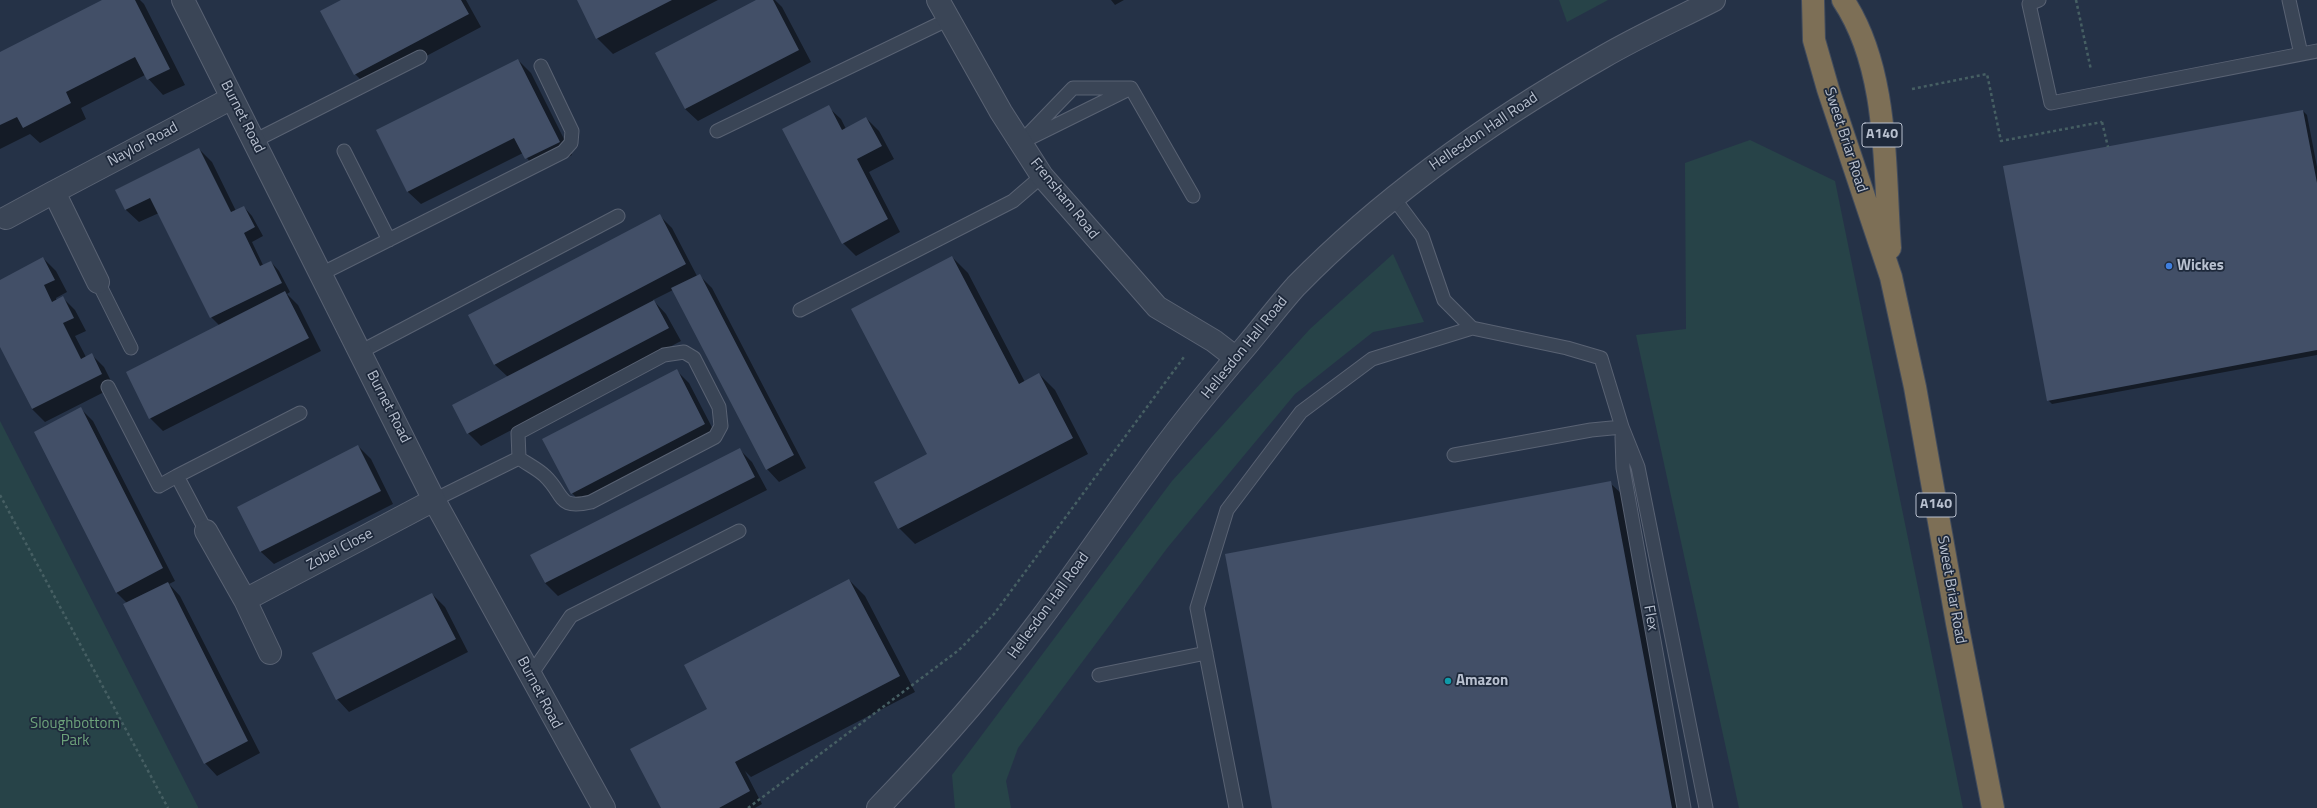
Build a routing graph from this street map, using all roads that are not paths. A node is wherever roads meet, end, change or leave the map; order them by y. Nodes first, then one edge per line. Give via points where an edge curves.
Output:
1 (183, 0) edge
2 (938, 0) edge
3 (1714, 0) edge
4 (1813, 0) edge
5 (1843, 0) edge
6 (2039, 0) edge
7 (2289, 0) edge
8 (949, 19) junction
9 (2317, 51) edge
10 (2301, 54) junction
11 (420, 57) dead end
12 (541, 66) dead end
13 (1131, 88) junction
14 (232, 98) junction
15 (717, 131) dead end
16 (254, 141) junction
17 (1020, 143) junction
18 (344, 151) dead end
19 (1042, 176) junction
20 (54, 192) junction
21 (1193, 196) dead end
22 (1393, 197) junction
23 (618, 216) dead end
24 (6, 218) dead end
25 (389, 240) junction
26 (321, 274) junction
27 (1891, 277) junction
28 (98, 282) joint
29 (800, 310) dead end
30 (1472, 328) junction
31 (131, 348) dead end
32 (360, 352) junction
33 (1236, 358) junction
34 (108, 387) dead end
35 (300, 413) dead end
36 (1622, 427) junction
37 (1454, 454) dead end
38 (519, 458) junction
39 (177, 476) junction
40 (434, 500) junction
41 (206, 531) joint
42 (739, 531) dead end
43 (245, 600) junction
44 (270, 653) dead end
45 (1206, 653) junction
46 (1099, 675) dead end
47 (530, 676) junction
48 (604, 808) edge
49 (878, 808) edge
50 (1236, 808) edge
51 (1684, 808) edge
52 (1706, 808) edge
53 (1993, 808) edge

1 - 14 street, Burnet Road
2 - 8 street, Frensham Road
3 - 22 street, Hellesdon Hall Road via 1606,55 1523,104
4 - 27 highway, Sweet Briar Road / A140 via 1816,47
5 - 27 highway, Sweet Briar Road / A140 via 1855,18 1865,42 1881,107
6 - 10 lane via 2029,4 2051,103
7 - 10 lane
8 - 15 lane
8 - 17 street, Frensham Road
9 - 10 lane
11 - 16 lane
12 - 25 lane via 572,131 571,143 563,152
13 - 17 lane
13 - 17 lane via 1073,88
13 - 21 lane
14 - 16 street, Burnet Road
14 - 20 street, Naylor Road
16 - 26 street, Burnet Road
17 - 19 street, Frensham Road
18 - 25 lane
19 - 29 lane via 1013,201
19 - 33 street, Frensham Road via 1157,307 1201,333
20 - 24 street, Naylor Road
20 - 28 street
22 - 30 lane via 1422,236 1444,300
22 - 33 street, Hellesdon Hall Road via 1294,289
23 - 32 lane
25 - 26 lane
26 - 32 street, Burnet Road
27 - 53 highway, Sweet Briar Road / A140 via 1915,387
28 - 31 lane
30 - 36 lane via 1567,348 1601,358
30 - 45 lane via 1372,359 1301,412 1227,510 1197,608
32 - 40 street, Burnet Road
33 - 49 street, Hellesdon Hall Road via 1149,467 1042,619 982,695
34 - 39 lane via 159,486
35 - 39 lane
36 - 37 lane
36 - 51 lane, Flex via 1623,468
36 - 52 lane via 1638,468
38 - 38 lane via 518,433 664,355 684,352 694,358 719,407 721,426 715,437 591,502 574,506 563,500 545,476
38 - 40 lane
39 - 41 lane
40 - 43 street, Zobel Close
40 - 47 street, Burnet Road
41 - 43 street
42 - 47 lane via 571,616
43 - 44 street
45 - 46 lane
45 - 50 lane
47 - 48 street, Burnet Road

